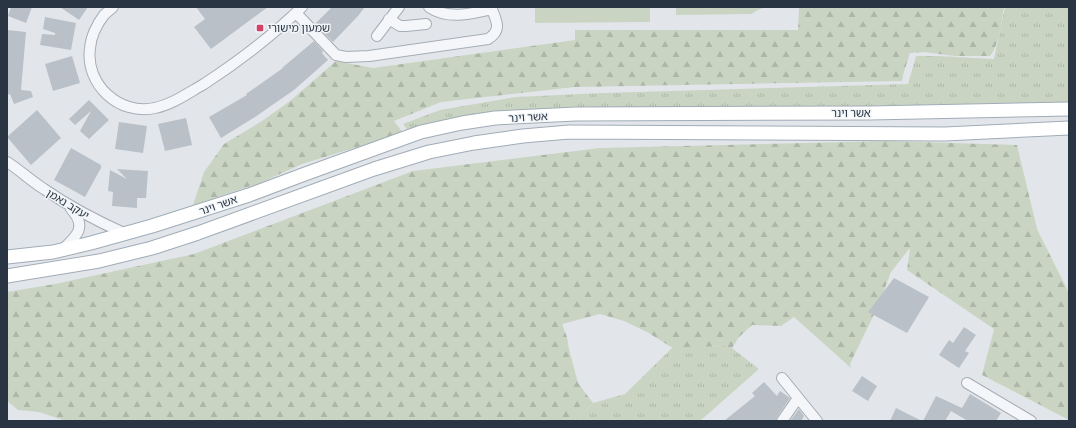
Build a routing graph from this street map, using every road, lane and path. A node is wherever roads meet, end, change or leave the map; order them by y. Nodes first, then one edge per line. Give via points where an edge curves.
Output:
1 (113, 7) edge
2 (399, 7) edge
3 (429, 7) edge
4 (491, 8) edge
5 (299, 10) edge
6 (389, 19) junction
7 (426, 24) dead end
8 (377, 36) dead end
9 (1069, 109) edge
10 (1069, 128) edge
11 (9, 162) edge
12 (67, 204) junction
13 (126, 234) junction
14 (62, 250) junction
15 (7, 257) edge
16 (7, 276) edge
17 (782, 378) dead end
18 (967, 383) dead end
19 (798, 398) junction
20 (782, 421) edge
21 (817, 421) edge
22 (1030, 421) edge

1 - 5 street via 104,15 94,31 90,65 106,94 119,103 135,108 154,108 175,101 247,54
2 - 6 street
3 - 4 street via 444,14 461,16
4 - 5 street via 497,21 497,28 488,39 346,57 336,55
6 - 7 street via 400,26
6 - 8 street
9 - 13 main road, אשר וינר via 576,114 495,118 421,132 249,195
10 - 16 main road, אשר וינר via 945,134 569,132 523,136 428,152 152,248 99,261
11 - 12 street, יעקב נאמן
12 - 13 street, יעקב נאמן
12 - 14 street via 76,215 79,228 78,233
13 - 14 main road, אשר וינר
14 - 15 main road, אשר וינר
17 - 19 street
18 - 22 street
19 - 20 street
19 - 21 street

